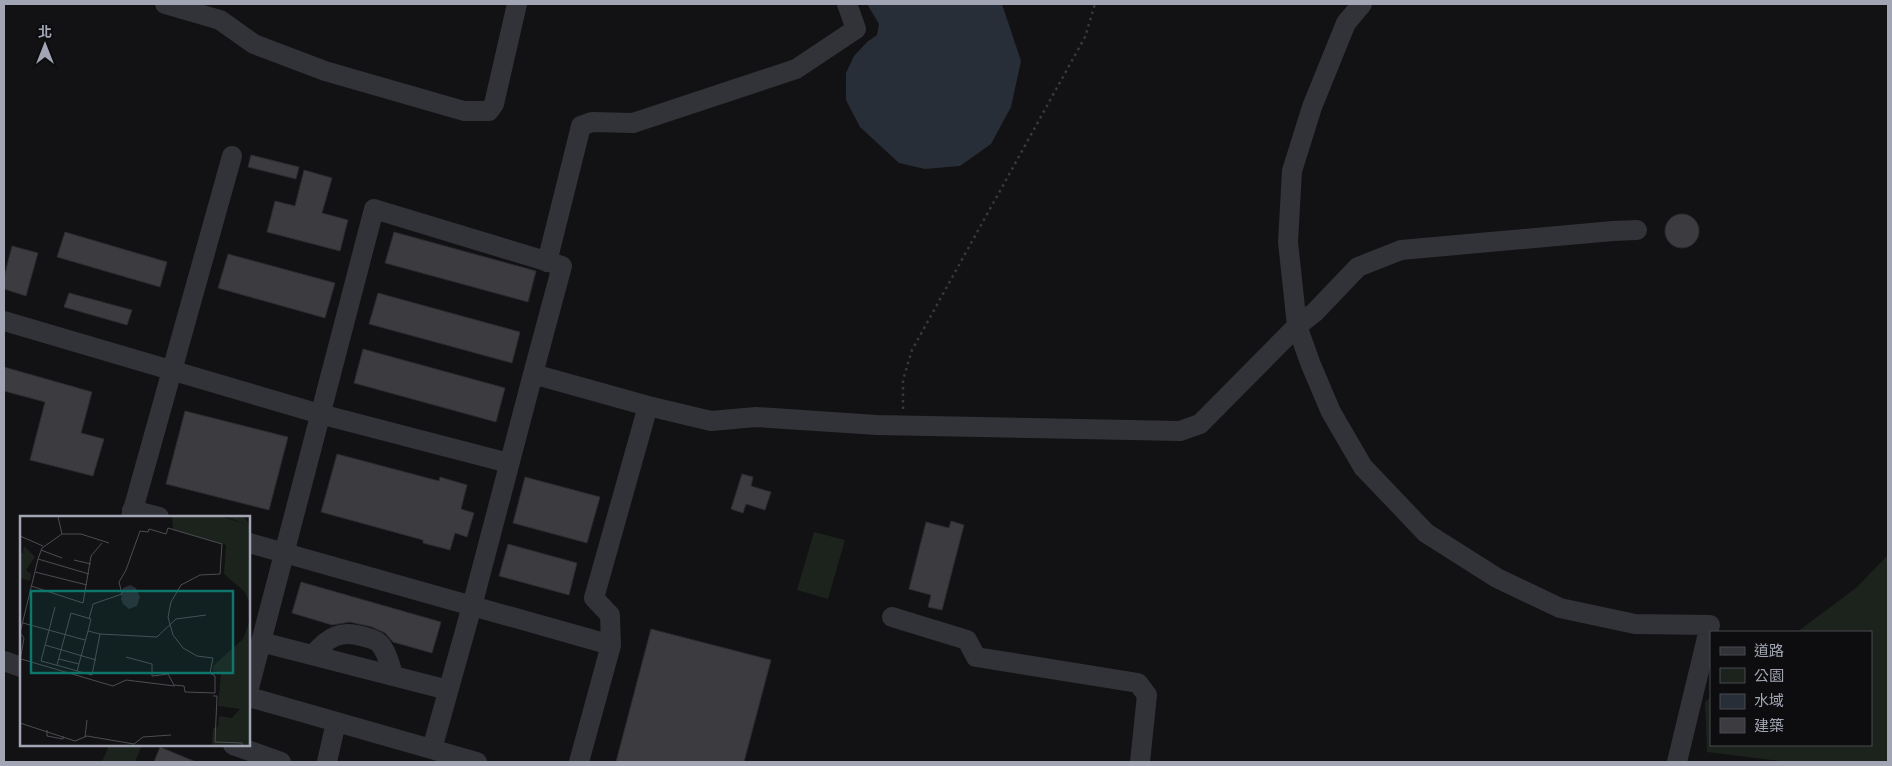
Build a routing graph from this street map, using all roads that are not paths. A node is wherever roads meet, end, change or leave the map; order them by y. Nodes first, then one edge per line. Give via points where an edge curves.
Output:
1 (165, 4) edge
2 (517, 4) edge
3 (847, 4) edge
4 (1362, 4) edge
5 (232, 156) dead end
6 (1637, 230) dead end
7 (547, 262) junction
8 (4, 321) edge
9 (1297, 326) junction
10 (171, 370) junction
11 (533, 374) junction
12 (648, 406) junction
13 (320, 414) junction
14 (509, 463) junction
15 (132, 514) edge
16 (150, 516) edge
17 (250, 543) edge
18 (285, 553) junction
19 (472, 606) junction
20 (892, 617) dead end
21 (261, 642) junction
22 (611, 645) junction
23 (313, 655) junction
24 (4, 661) edge
25 (20, 667) edge
26 (393, 676) junction
27 (250, 684) edge
28 (448, 690) junction
29 (250, 697) edge
30 (336, 722) junction
31 (236, 746) edge
32 (432, 749) junction
33 (281, 762) edge
34 (327, 762) edge
35 (478, 762) edge
36 (579, 762) edge
37 (1140, 762) edge
38 (1677, 762) edge

1 - 2 street via 220,20 254,44 325,71 464,111 489,111 494,104
3 - 7 street via 856,29 796,69 633,123 592,122 581,126
4 - 9 street via 1346,23 1312,107 1292,171 1288,242
5 - 10 street
6 - 9 street via 1400,250 1358,267
7 - 11 street via 562,266
7 - 13 street via 374,209
8 - 10 street
9 - 12 street via 1200,424 1180,431 903,426 756,417 711,422
9 - 38 street via 1332,412 1363,467 1426,533 1497,578 1560,608 1635,624 1710,625
10 - 13 street
10 - 15 street
11 - 12 street
11 - 14 street
12 - 22 street via 594,598 610,615
13 - 14 street
13 - 18 street
14 - 19 street
15 - 16 street
17 - 18 street
18 - 19 street
18 - 21 street
19 - 22 street
19 - 28 street
20 - 37 street via 967,640 976,657 1138,683 1147,695
21 - 23 street
21 - 27 street
22 - 36 street
23 - 26 street
23 - 26 street via 332,637 345,633 361,636 378,641
24 - 25 street
26 - 28 street
28 - 32 street
29 - 30 street
30 - 32 street
30 - 34 street
31 - 33 street
32 - 35 street

